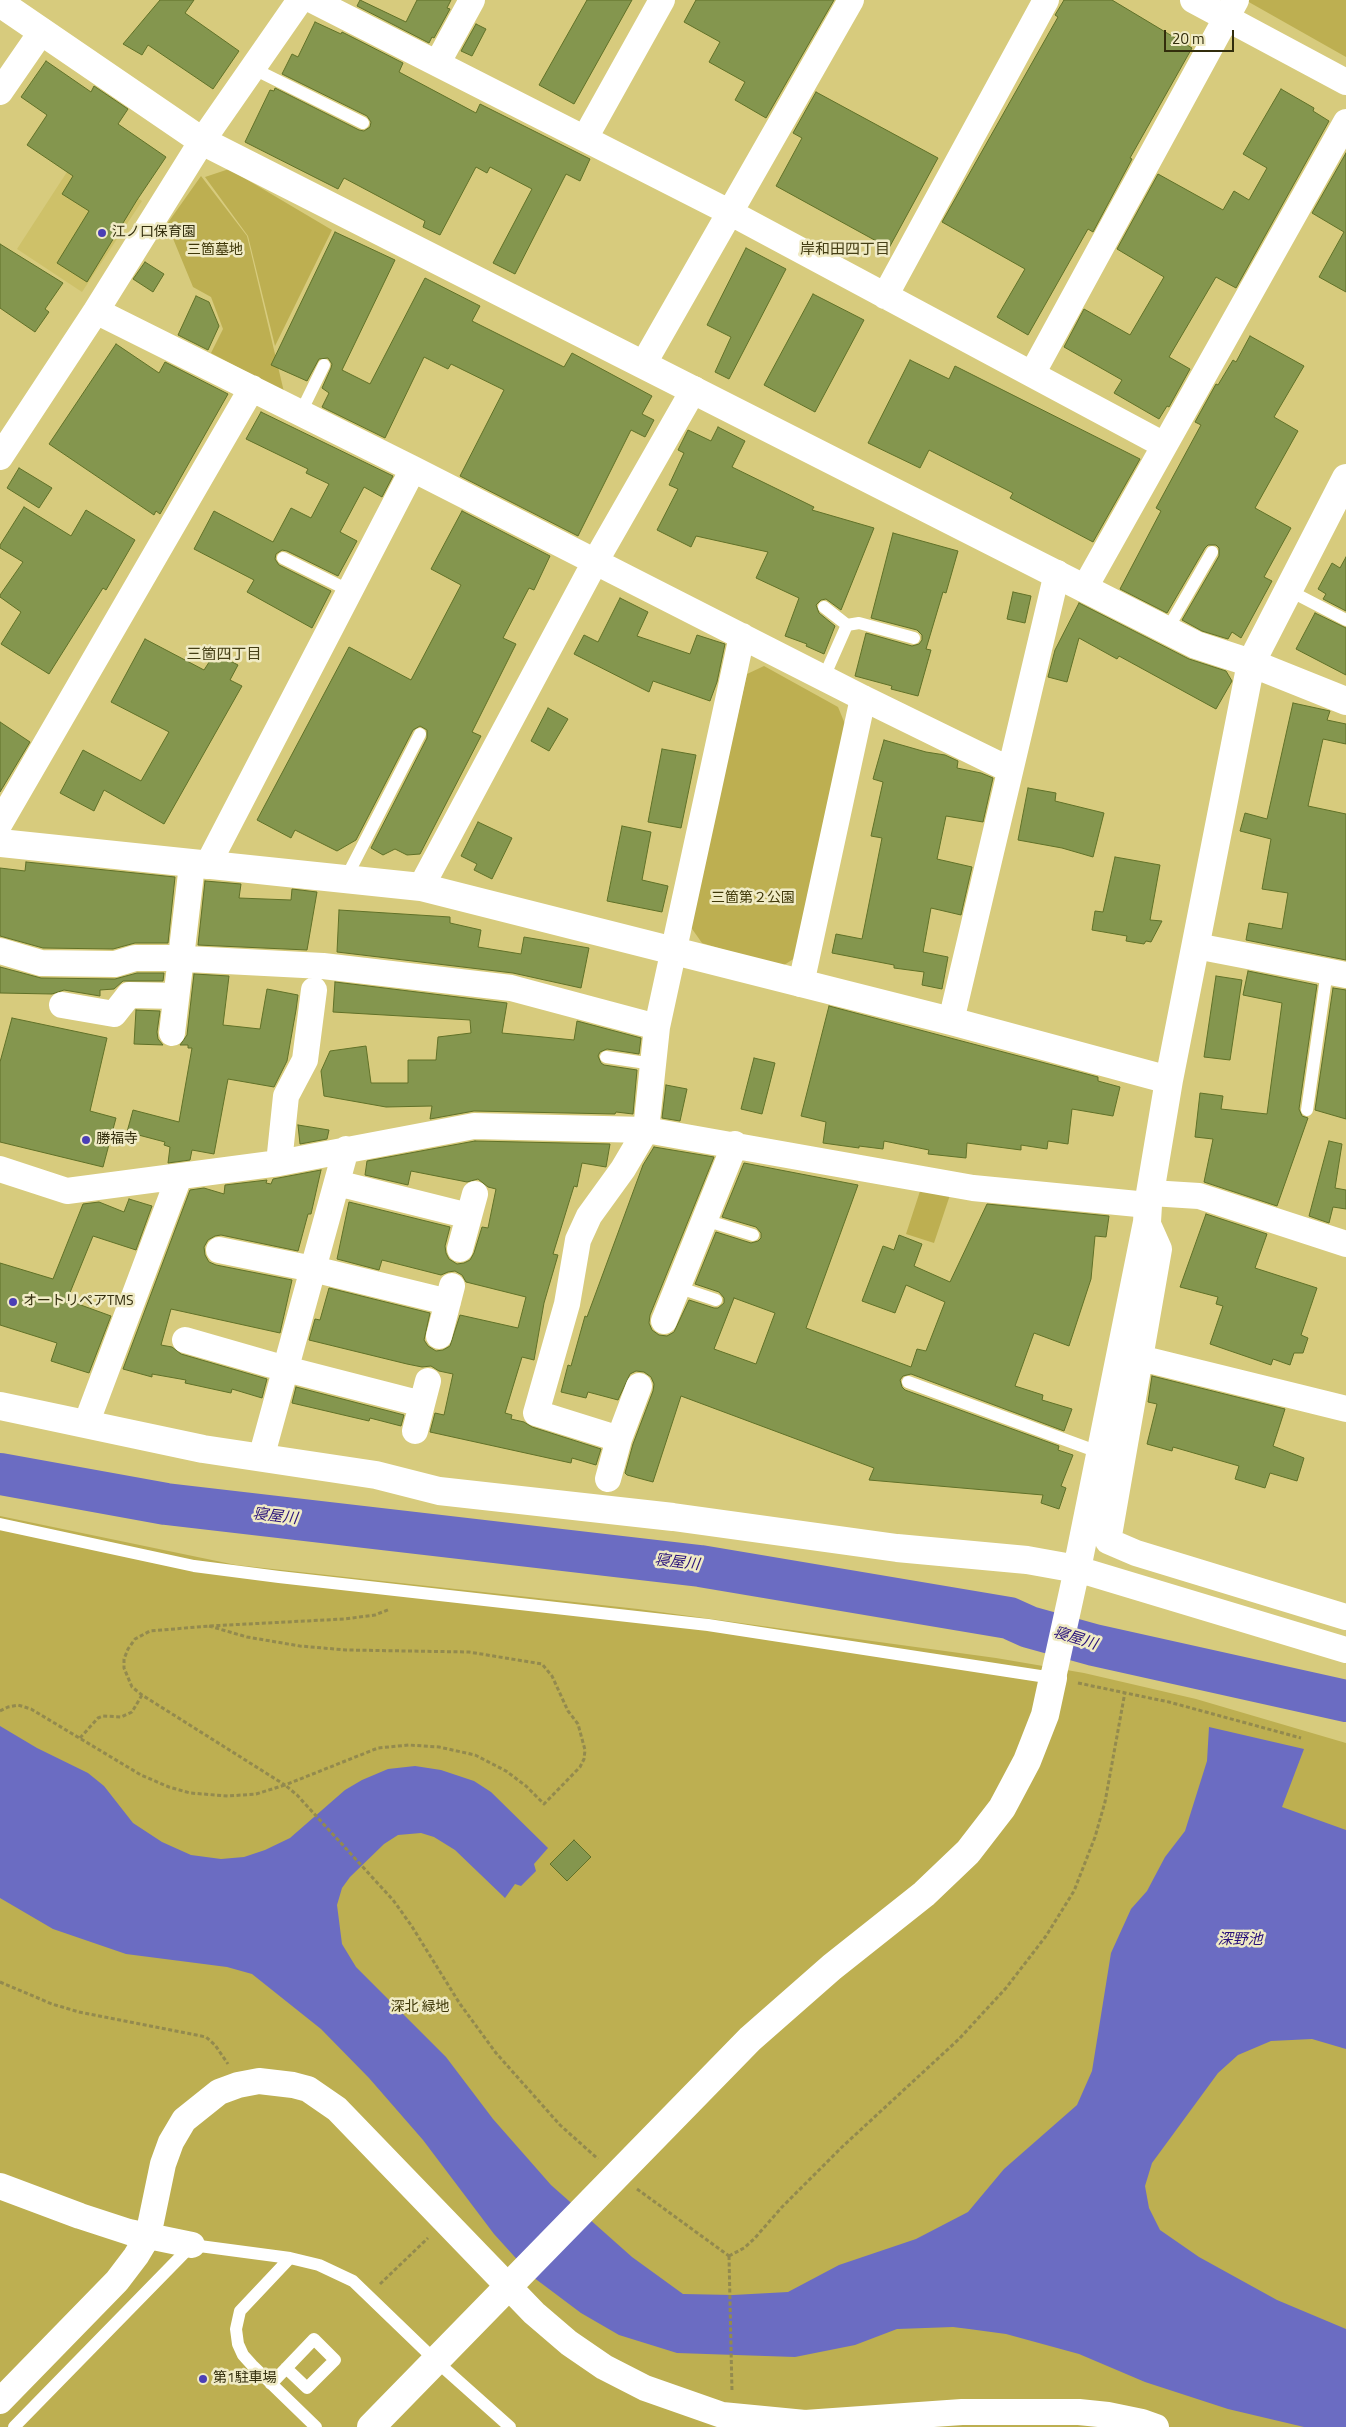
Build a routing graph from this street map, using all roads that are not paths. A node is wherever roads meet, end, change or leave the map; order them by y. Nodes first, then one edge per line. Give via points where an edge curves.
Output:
1 (300, 0) edge
2 (312, 0) edge
3 (472, 0) edge
4 (662, 0) edge
5 (851, 0) edge
6 (1046, 0) edge
7 (1193, 0) edge
8 (0, 3) edge
9 (1231, 9) edge
10 (42, 31) junction
11 (438, 62) junction
12 (252, 68) junction
13 (1346, 82) edge
14 (0, 92) edge
15 (363, 122) dead end
16 (1346, 122) edge
17 (585, 138) junction
18 (202, 141) junction
19 (731, 213) junction
20 (885, 296) junction
21 (96, 311) junction
22 (644, 363) junction
23 (324, 365) dead end
24 (1032, 374) junction
25 (252, 388) junction
26 (694, 389) junction
27 (300, 412) junction
28 (1164, 445) junction
29 (0, 457) edge
30 (413, 469) junction
31 (1346, 478) edge
32 (1212, 552) dead end
33 (283, 558) dead end
34 (595, 562) junction
35 (1057, 573) junction
36 (1084, 589) junction
37 (1288, 590) junction
38 (350, 591) junction
39 (824, 607) dead end
40 (1346, 620) edge
41 (847, 625) junction
42 (1167, 630) junction
43 (742, 636) junction
44 (914, 638) dead end
45 (1251, 663) junction
46 (824, 677) junction
47 (863, 698) junction
48 (1346, 701) edge
49 (420, 734) dead end
50 (1010, 770) junction
51 (0, 822) edge
52 (0, 844) edge
53 (200, 866) junction
54 (345, 880) junction
55 (421, 887) junction
56 (1196, 946) junction
57 (0, 951) edge
58 (672, 952) junction
59 (181, 959) junction
60 (1336, 973) edge
61 (801, 984) junction
62 (314, 990) dead end
63 (176, 996) junction
64 (62, 1005) dead end
65 (952, 1021) junction
66 (657, 1026) junction
67 (172, 1033) dead end
68 (606, 1057) dead end
69 (653, 1064) junction
70 (1169, 1080) junction
71 (1306, 1110) dead end
72 (646, 1130) junction
73 (735, 1144) junction
74 (346, 1149) junction
75 (279, 1163) junction
76 (0, 1169) edge
77 (179, 1177) junction
78 (337, 1183) junction
79 (1149, 1207) junction
80 (705, 1220) junction
81 (753, 1236) dead end
82 (1346, 1244) edge
83 (460, 1249) dead end
84 (219, 1250) dead end
85 (313, 1269) junction
86 (678, 1287) junction
87 (716, 1300) dead end
88 (664, 1321) dead end
89 (439, 1336) dead end
90 (185, 1340) dead end
91 (1140, 1358) junction
92 (286, 1369) junction
93 (908, 1382) dead end
94 (639, 1386) dead end
95 (0, 1406) edge
96 (1346, 1409) edge
97 (86, 1424) junction
98 (415, 1431) dead end
99 (619, 1439) junction
100 (1101, 1454) junction
101 (261, 1458) junction
102 (608, 1479) dead end
103 (0, 1524) edge
104 (1076, 1579) junction
105 (1346, 1617) edge
106 (1346, 1650) edge
107 (1053, 1678) junction
108 (0, 2186) edge
109 (148, 2236) junction
110 (192, 2245) junction
111 (290, 2258) junction
112 (436, 2361) junction
113 (286, 2368) dead end
114 (271, 2384) junction
115 (0, 2401) edge
116 (1079, 2412) junction
117 (380, 2418) edge
118 (14, 2427) edge
119 (316, 2427) edge
120 (510, 2427) edge
121 (1027, 2427) edge
122 (1156, 2427) edge

1 - 12 street
2 - 11 street
3 - 11 street
4 - 17 street
5 - 19 street
6 - 20 street
7 - 9 street
8 - 10 street
9 - 13 street
9 - 24 street
10 - 14 street
10 - 18 street
11 - 17 street
12 - 15 lane
12 - 18 street
16 - 28 street
17 - 19 street
18 - 21 street
18 - 22 street
19 - 20 street
19 - 22 street
20 - 24 street
21 - 25 street
21 - 29 street
22 - 26 street
23 - 27 lane
24 - 28 street
25 - 27 street
25 - 51 street
26 - 34 street
26 - 35 street
27 - 30 street
28 - 36 street
30 - 34 street
30 - 38 street
31 - 37 street
32 - 42 lane
33 - 38 lane
34 - 43 street
34 - 55 street
35 - 36 street
35 - 50 street
36 - 42 street
37 - 40 lane
37 - 45 street
38 - 53 street
39 - 41 lane
41 - 44 lane via 859,622
41 - 46 lane
42 - 45 street via 1196,645
43 - 46 street
43 - 58 street
45 - 48 street
45 - 56 street
46 - 47 street
47 - 50 street
47 - 61 street
49 - 54 lane
50 - 65 street
52 - 53 street
53 - 54 street
53 - 59 street
54 - 55 street
55 - 58 street
56 - 60 street
56 - 70 street
57 - 59 street via 41,963 115,964 135,958
58 - 61 street
58 - 66 street
59 - 63 street
59 - 66 street via 323,966 511,988
60 - 71 lane
61 - 65 street
62 - 75 street via 305,1060 286,1096
63 - 64 street via 129,994 114,1014
63 - 67 street
65 - 70 street
66 - 69 street
68 - 69 lane
69 - 72 street
70 - 79 street
72 - 73 street
72 - 74 street via 474,1126
72 - 99 street via 589,1216 578,1240 567,1304 536,1413
73 - 79 street via 973,1188
73 - 80 street
74 - 75 street
74 - 78 street
75 - 77 street
76 - 77 street via 67,1191
77 - 97 street
78 - 83 street via 472,1205
78 - 85 street
79 - 82 street via 1199,1196
79 - 91 street via 1159,1249
79 - 100 street
80 - 81 lane
80 - 86 street
84 - 85 street
85 - 89 street via 450,1293
85 - 92 street
86 - 87 lane
86 - 88 street
90 - 92 street
91 - 96 street
91 - 105 street via 1108,1541 1136,1553
92 - 98 street via 425,1392
92 - 101 street
93 - 100 lane
94 - 99 street
95 - 97 street
97 - 101 street
99 - 102 street
100 - 104 street
101 - 104 street via 376,1475 439,1491 674,1517 897,1548 1027,1560
103 - 107 lane via 194,1566 708,1625
104 - 106 street via 1225,1611
104 - 107 street
107 - 112 street via 1045,1715 1027,1761 1002,1808 968,1852 924,1894 792,2000 712,2077
108 - 109 street via 80,2216
109 - 110 street
109 - 115 street via 117,2281
109 - 116 street via 163,2164 184,2120 218,2092 238,2085 260,2081 293,2085 308,2089 344,2116 534,2313 604,2367 645,2388 722,2415 805,2423 962,2412
110 - 111 lane
110 - 118 lane
111 - 112 lane via 319,2264 353,2281
111 - 114 lane via 240,2311 236,2329 243,2355
112 - 117 street
112 - 120 lane
113 - 114 lane
114 - 119 lane
116 - 121 street
116 - 122 street via 1108,2415

